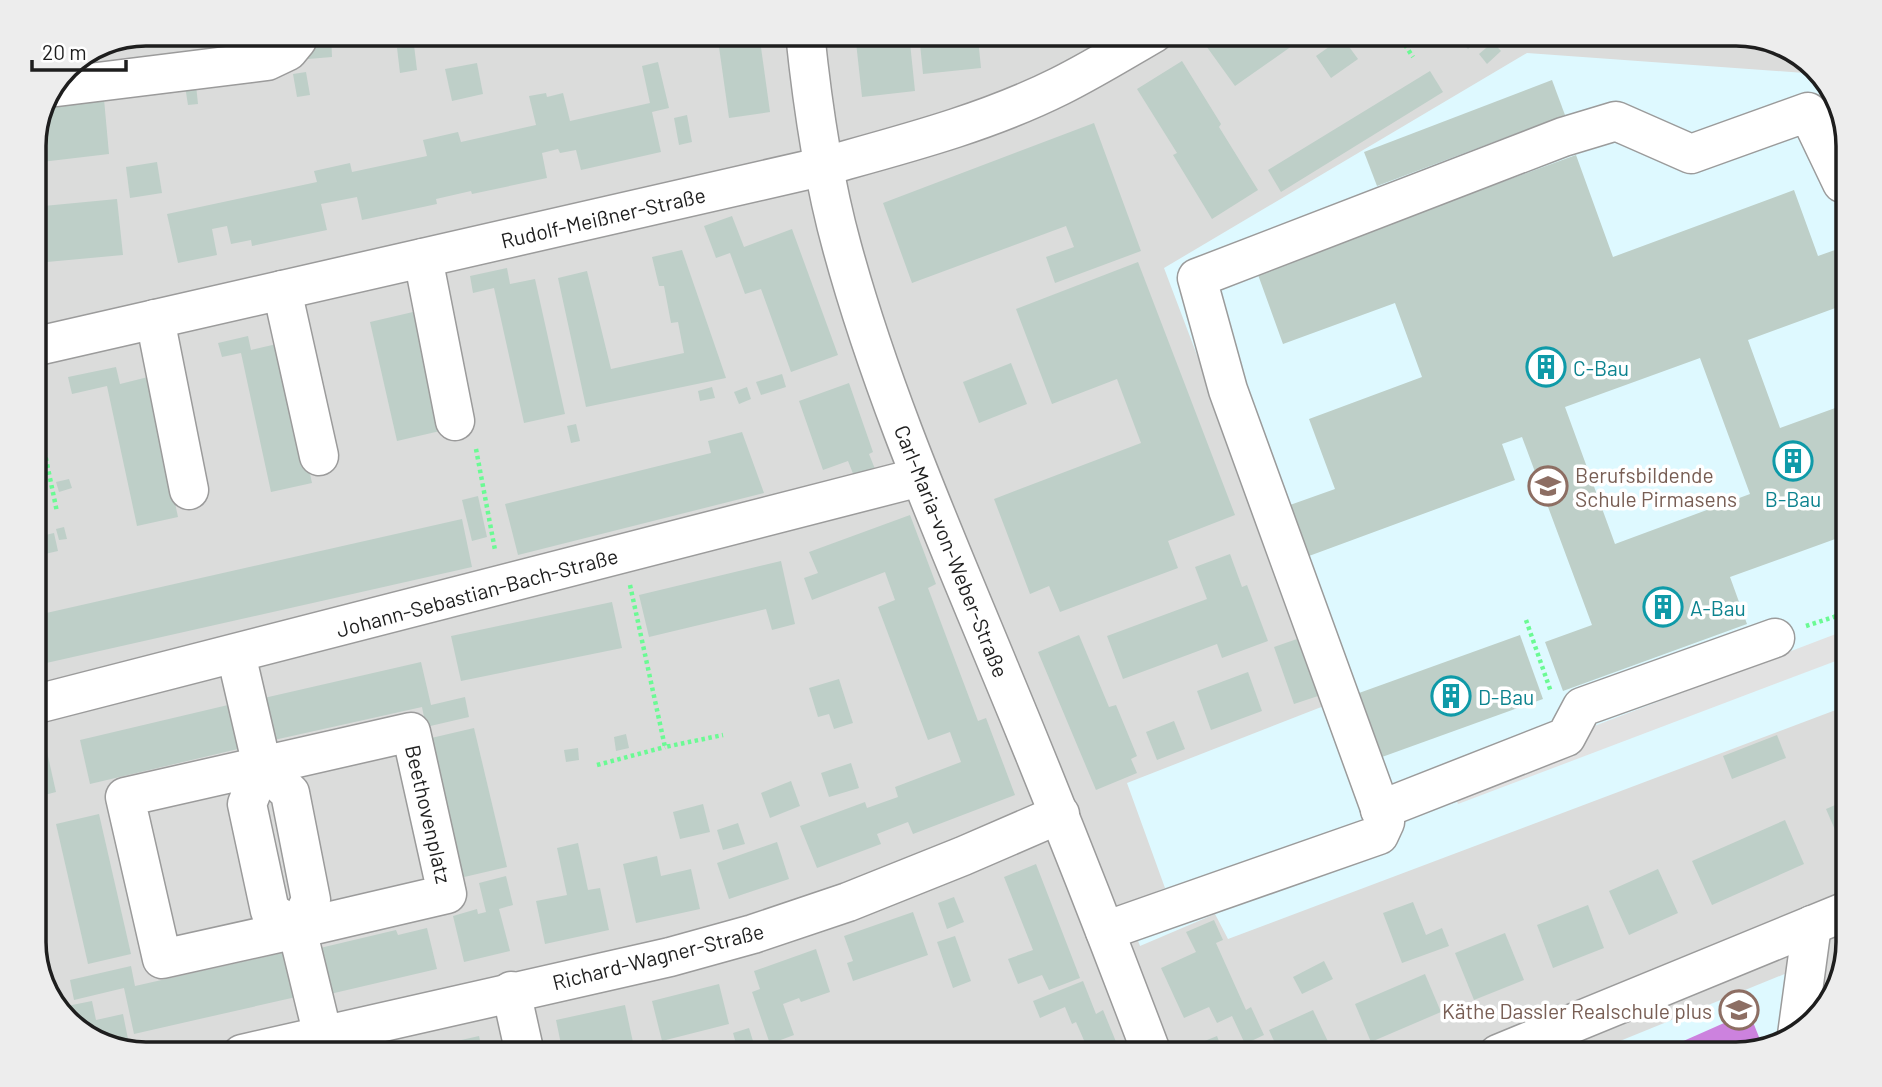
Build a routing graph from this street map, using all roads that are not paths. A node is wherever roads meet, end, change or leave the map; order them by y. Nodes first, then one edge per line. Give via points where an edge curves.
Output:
1 (292, 46) edge
2 (807, 46) edge
3 (1131, 46) edge
4 (65, 86) edge
5 (825, 166) junction
6 (1836, 171) edge
7 (423, 258) junction
8 (282, 290) junction
9 (155, 320) junction
10 (46, 344) edge
11 (456, 421) road end
12 (319, 456) dead end
13 (920, 477) junction
14 (189, 490) dead end
15 (1775, 638) road end
16 (236, 654) junction
17 (46, 702) edge
18 (262, 766) junction
19 (1380, 810) junction
20 (1060, 814) junction
21 (1836, 915) edge
22 (1812, 925) junction
23 (297, 929) junction
24 (1105, 931) junction
25 (511, 991) junction
26 (1799, 1020) edge
27 (323, 1036) junction
28 (296, 1042) edge
29 (522, 1042) edge
30 (1147, 1042) edge
31 (1527, 1042) edge

1 - 4 street via 267,61
2 - 5 street, Carl-Maria-von-Weber-Straße
3 - 5 street, Rudolf-Meißner-Straße via 1015,106
5 - 7 street, Rudolf-Meißner-Straße
5 - 13 street, Carl-Maria-von-Weber-Straße via 845,259
6 - 19 street via 1808,113 1691,154 1616,121 1563,137 1197,278 1228,390
7 - 8 street, Rudolf-Meißner-Straße
7 - 11 street
8 - 9 street, Rudolf-Meißner-Straße
8 - 12 street
9 - 10 street, Rudolf-Meißner-Straße
9 - 14 street
13 - 16 street, Johann-Sebastian-Bach-Straße
13 - 20 street, Carl-Maria-von-Weber-Straße
15 - 19 street via 1582,707 1566,737
16 - 17 street, Johann-Sebastian-Bach-Straße
16 - 18 street
18 - 23 street via 290,793 311,900
18 - 23 street, Beethovenplatz via 125,797 162,959
18 - 23 street, Beethovenplatz via 411,732 447,894
19 - 24 street via 1385,822 1379,835
20 - 24 street, Carl-Maria-von-Weber-Straße
20 - 25 street, Richard-Wagner-Straße via 848,902 753,934
21 - 22 street
22 - 26 street
22 - 31 street
23 - 27 street
24 - 30 street, Carl-Maria-von-Weber-Straße
25 - 27 street, Richard-Wagner-Straße
25 - 29 street
27 - 28 street, Richard-Wagner-Straße

